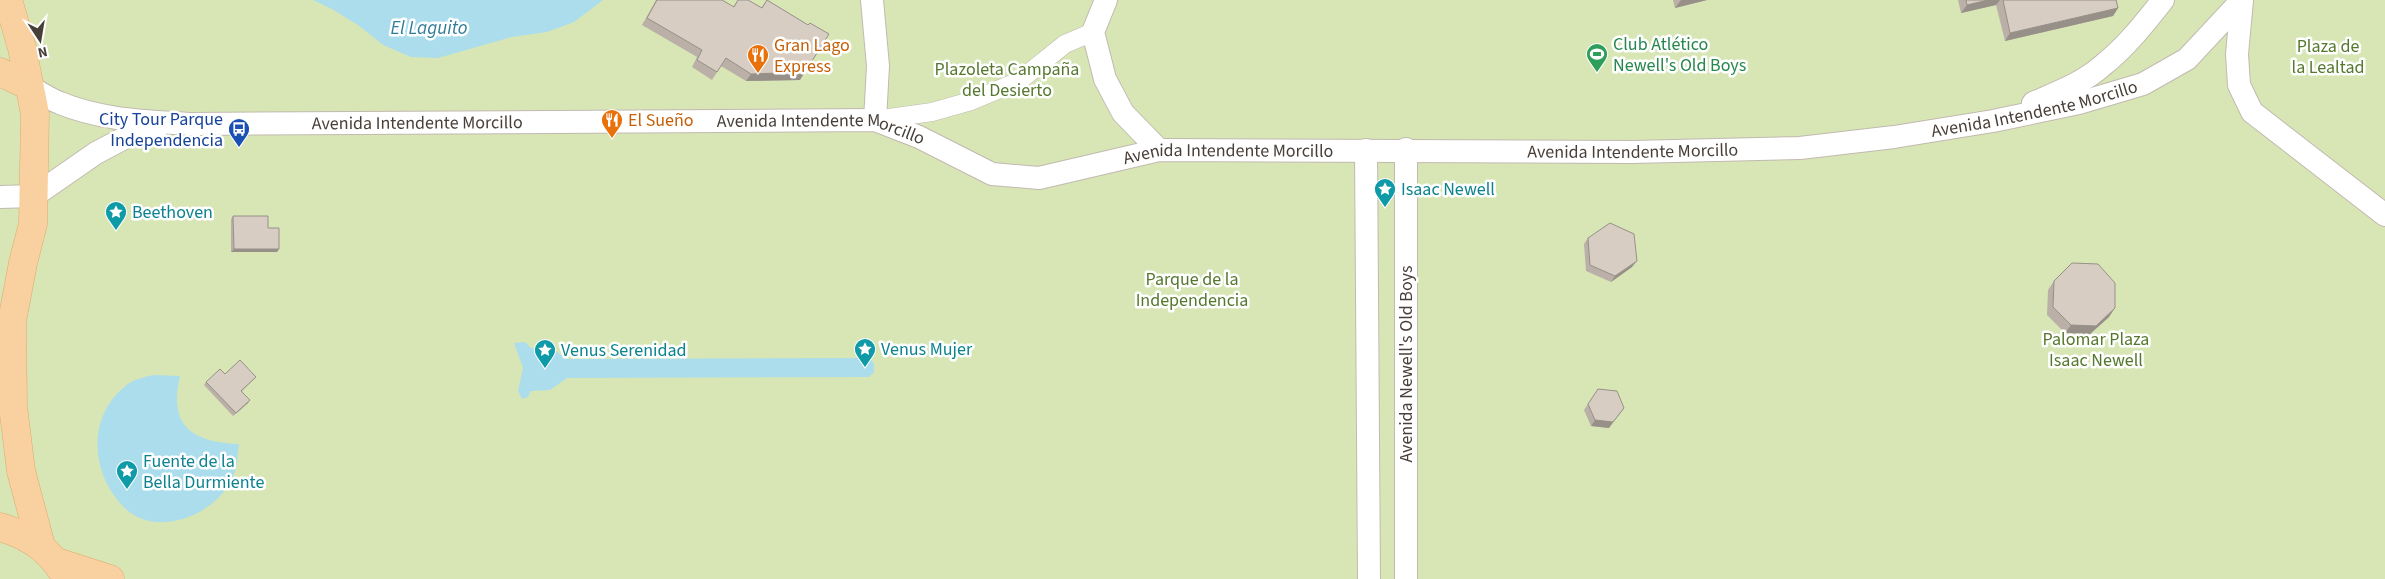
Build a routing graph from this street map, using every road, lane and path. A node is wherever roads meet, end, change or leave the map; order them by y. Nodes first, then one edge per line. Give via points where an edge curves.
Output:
1 (8, 0) edge
2 (872, 0) edge
3 (1106, 0) edge
4 (2163, 0) edge
5 (2242, 0) edge
6 (1093, 32) junction
7 (0, 72) edge
8 (29, 86) junction
9 (875, 120) junction
10 (1993, 121) junction
11 (190, 124) junction
12 (1406, 149) junction
13 (1159, 150) junction
14 (1366, 150) junction
15 (34, 196) junction
16 (0, 197) edge
17 (2385, 215) edge
18 (0, 527) edge
19 (55, 562) edge
20 (110, 579) edge
21 (1369, 579) edge
22 (1406, 579) edge

1 - 8 main road
2 - 9 street via 878,66
3 - 6 street
4 - 10 street via 2136,34 2101,68 2061,91
5 - 10 street, Avenida Intendente Morcillo via 2187,60 2143,84 2079,103
5 - 17 street via 2237,54 2239,86 2252,112
6 - 9 street via 1065,44 1019,81 971,101 932,112
6 - 13 street via 1105,79 1123,113
7 - 8 main road
8 - 11 street, Avenida Intendente Morcillo via 58,103 88,113 126,120
8 - 15 main road via 35,114
9 - 11 street, Avenida Intendente Morcillo
9 - 13 street, Avenida Intendente Morcillo via 919,137 992,174 1039,178
10 - 12 street, Avenida Intendente Morcillo via 1800,148 1632,152
11 - 15 street, Avenida Intendente Morcillo via 132,134 96,153
12 - 14 street, Avenida Intendente Morcillo
12 - 22 street, Avenida Newell's Old Boys
13 - 14 street, Avenida Intendente Morcillo
14 - 21 street
15 - 16 street
15 - 19 main road via 33,224 12,321 11,364 21,471
18 - 19 main road via 22,534
19 - 20 main road

